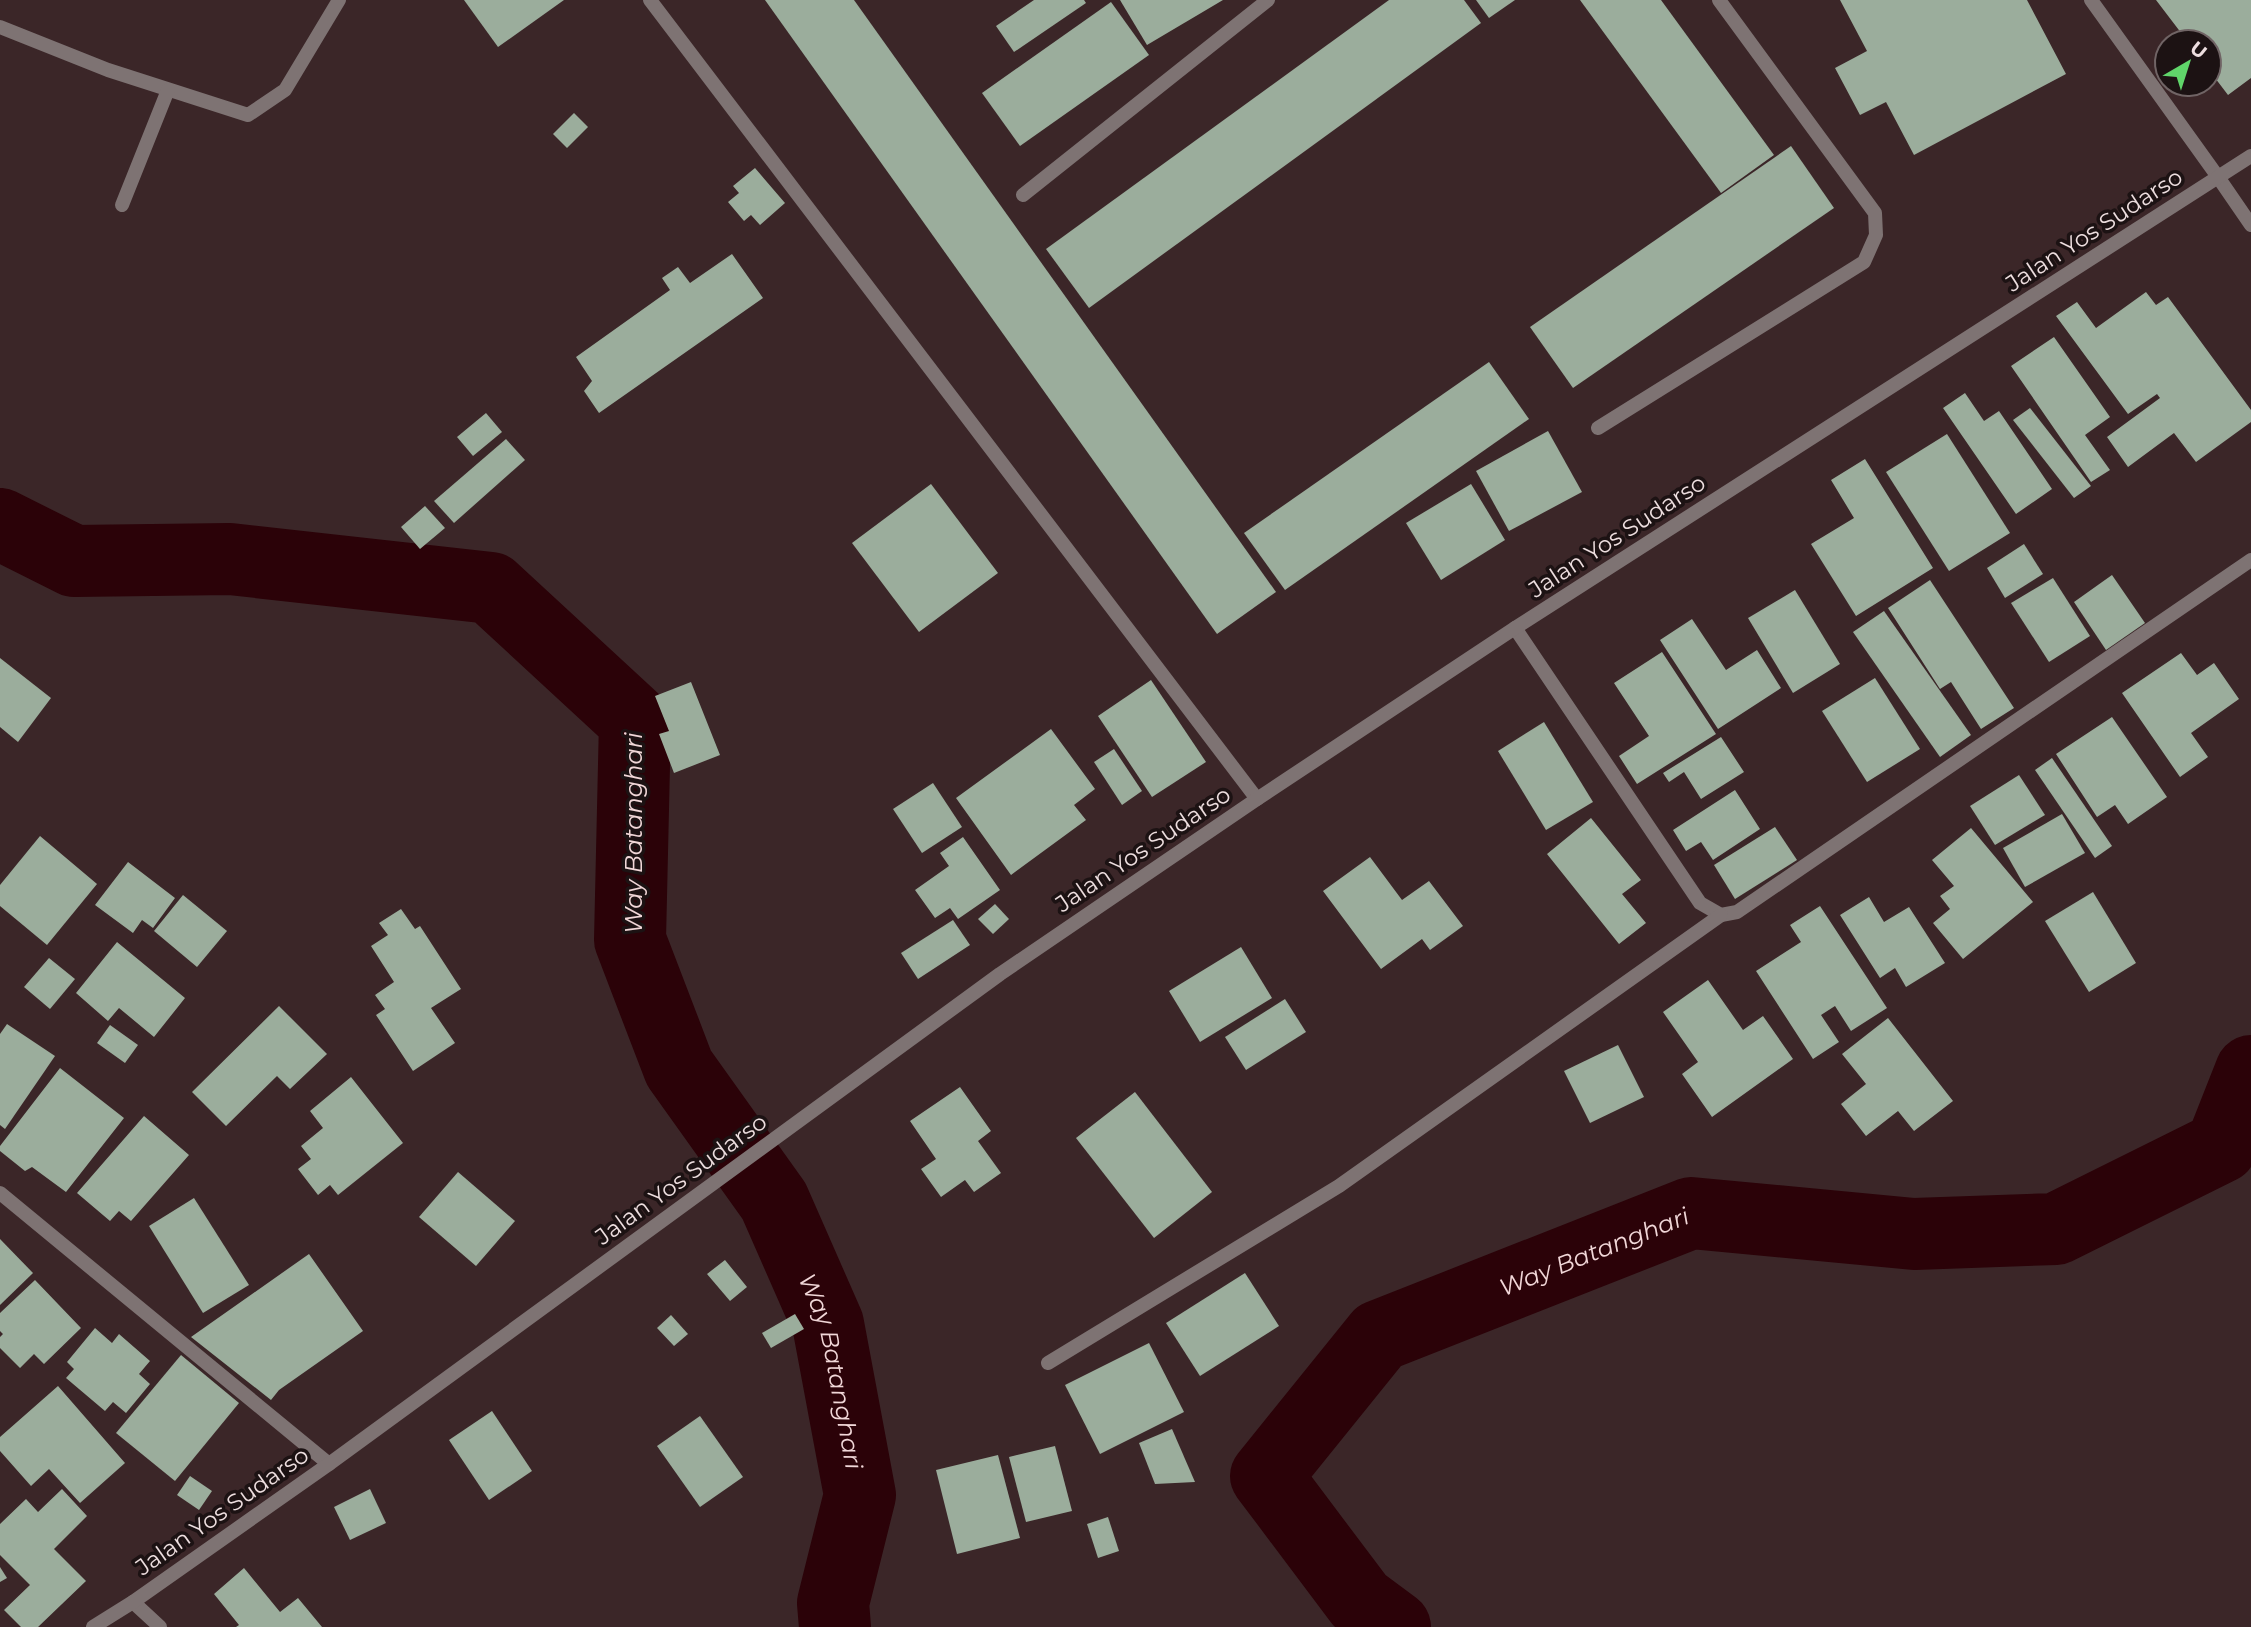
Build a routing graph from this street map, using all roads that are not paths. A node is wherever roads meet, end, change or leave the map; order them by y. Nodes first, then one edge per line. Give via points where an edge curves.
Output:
1 (340, 0) edge
2 (650, 0) edge
3 (1268, 0) edge
4 (1719, 0) edge
5 (2091, 0) edge
6 (0, 27) edge
7 (168, 90) junction
8 (2251, 156) edge
9 (2218, 177) junction
10 (1023, 195) dead end
11 (122, 205) dead end
12 (2251, 225) edge
13 (1598, 428) dead end
14 (2251, 560) edge
15 (1515, 628) junction
16 (1256, 799) junction
17 (1721, 915) junction
18 (0, 1193) edge
19 (1048, 1363) dead end
20 (329, 1464) junction
21 (133, 1602) junction
22 (93, 1627) edge
23 (160, 1627) edge

1 - 7 street via 285,90 248,115
2 - 16 street
3 - 10 street
4 - 13 street via 1875,214 1876,235 1864,261
5 - 9 street
6 - 7 street
7 - 11 street
8 - 9 street, Jalan Yos Sudarso
9 - 12 street
9 - 15 street, Jalan Yos Sudarso
14 - 17 street via 1737,912
15 - 16 street, Jalan Yos Sudarso
15 - 17 street via 1700,903
16 - 20 street, Jalan Yos Sudarso via 1000,974
17 - 19 street via 1339,1186
18 - 20 street
20 - 21 street, Jalan Yos Sudarso
21 - 22 street, Jalan Yos Sudarso
21 - 23 street

